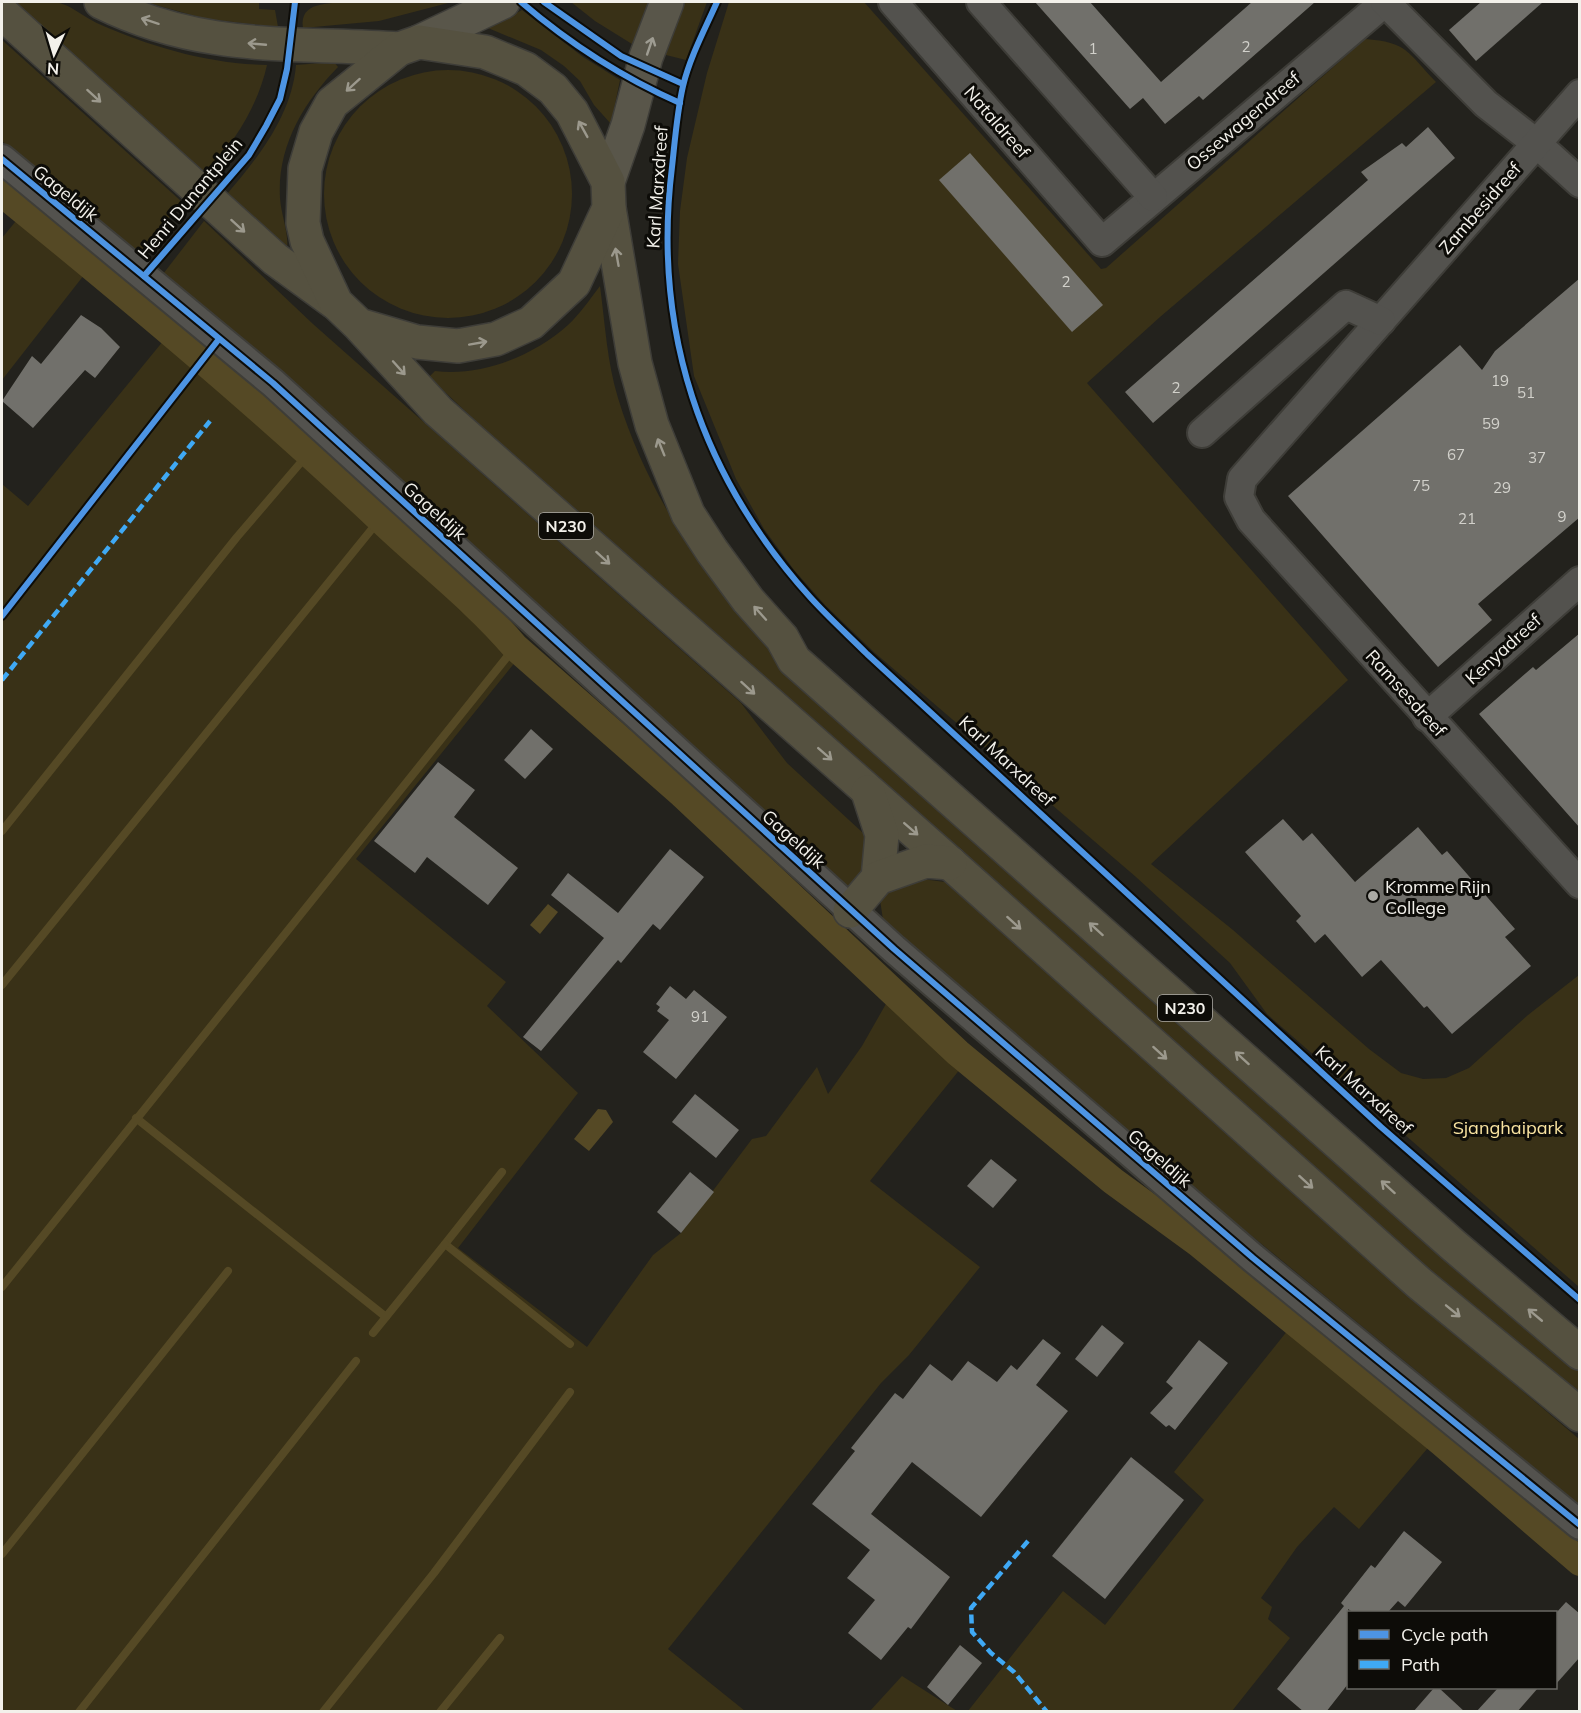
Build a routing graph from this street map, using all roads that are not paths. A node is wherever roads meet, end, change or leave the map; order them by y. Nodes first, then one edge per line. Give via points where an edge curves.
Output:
1 (100, 2) edge
2 (503, 2) edge
3 (667, 2) edge
4 (893, 2) edge
5 (981, 2) edge
6 (1385, 2) edge
7 (2, 13) edge
8 (409, 46) junction
9 (1580, 94) edge
10 (1536, 143) junction
11 (2, 159) edge
12 (1580, 183) edge
13 (608, 195) junction
14 (1153, 197) junction
15 (1102, 242) joint
16 (347, 314) junction
17 (1381, 321) junction
18 (1202, 433) dead end
19 (1239, 497) joint
20 (1580, 581) edge
21 (1427, 717) junction
22 (867, 790) junction
23 (950, 863) junction
24 (878, 879) junction
25 (1580, 884) edge
26 (850, 911) junction
27 (1580, 1353) edge
28 (1580, 1415) edge
29 (1580, 1525) edge

8 -> 1 highway, N230 via 255,44 201,37
2 - 8 main road
13 -> 3 main road via 643,68
4 - 15 street, Nataldreef
5 - 14 street
6 - 10 street, Ossewagendreef via 1486,104
6 - 14 street, Ossewagendreef
7 -> 16 highway, N230 via 275,259
13 -> 8 highway, N230 via 572,111 553,89 526,69 485,52
8 -> 16 highway, N230 via 332,103 316,132 305,169 303,223 307,241
9 - 10 street, Zambesidreef
10 - 12 street, Ossewagendreef
10 - 17 street, Zambesidreef
11 - 26 street, Gageldijk via 273,383
16 -> 13 highway, N230 via 417,342 458,346 496,339 552,306 574,284
27 -> 13 highway, Karl Marxdreef / N230 via 794,660 782,638 748,600 688,514 652,425 635,363
14 - 15 street, Ossewagendreef
16 -> 22 highway, N230 via 438,411
17 - 18 street via 1346,305
17 - 19 street, Zambesidreef via 1242,479
19 - 21 street, Ramsesdreef via 1251,520
20 - 21 street, Kenyadreef
21 - 25 street, Ramsesdreef
22 -> 23 highway, N230
22 - 24 highway via 882,835
23 - 24 highway via 926,861
23 -> 28 highway, N230 via 1419,1283
24 - 26 highway
26 - 29 street, Gageldijk via 1253,1258

